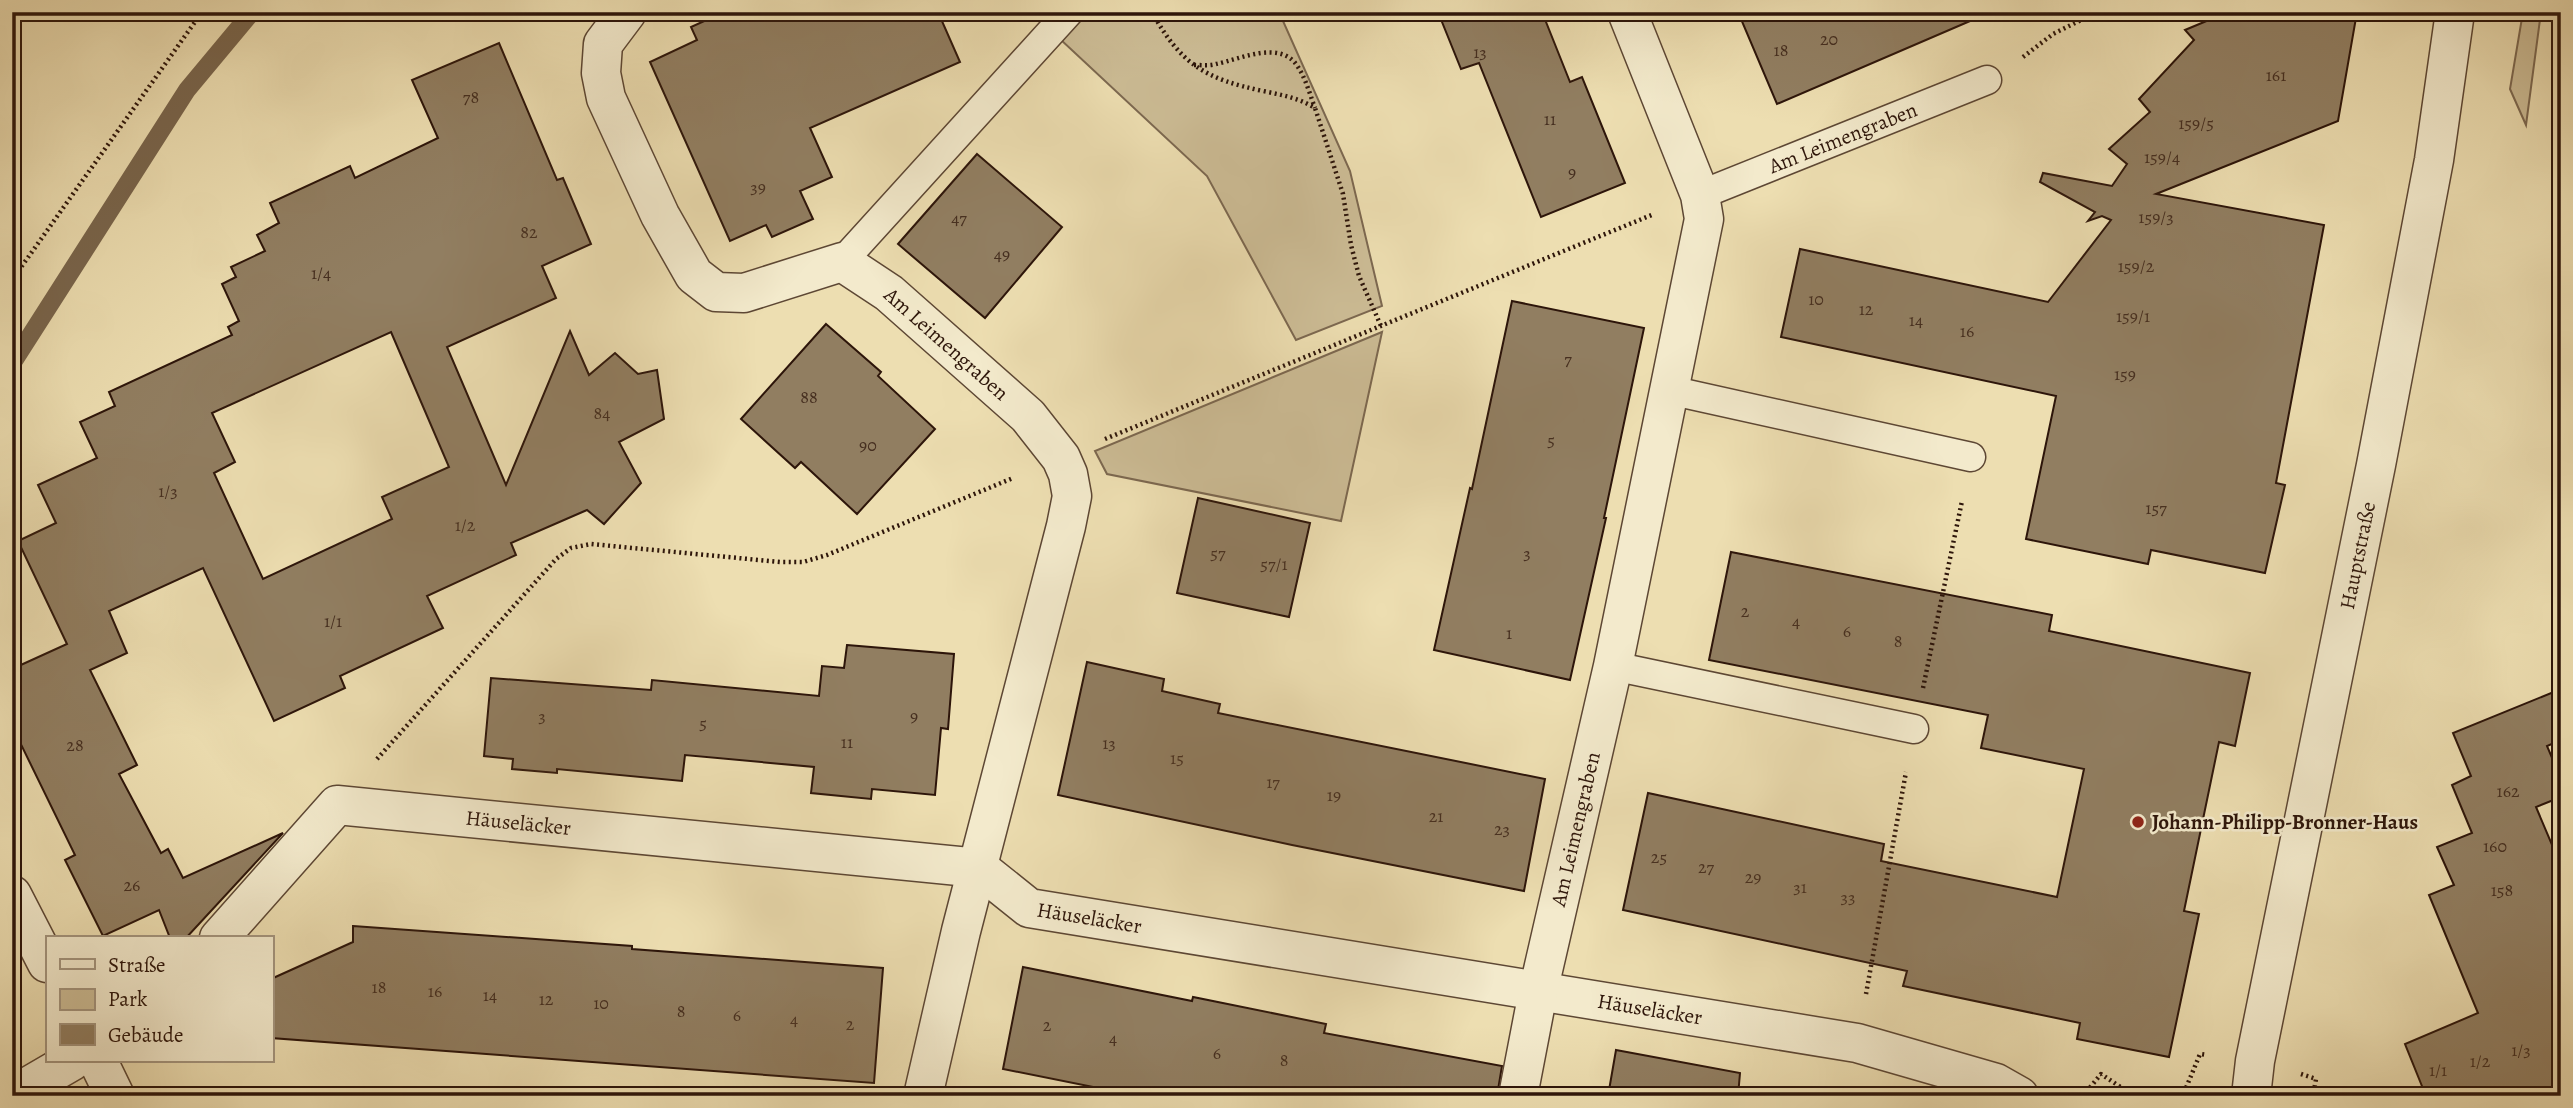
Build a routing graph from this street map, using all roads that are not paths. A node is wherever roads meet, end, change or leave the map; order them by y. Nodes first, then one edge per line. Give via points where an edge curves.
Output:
1 (627, 12) edge
2 (1069, 12) edge
3 (1627, 12) edge
4 (2455, 12) edge
5 (1987, 80) road end
6 (1700, 195) junction
7 (842, 262) junction
8 (1669, 390) junction
9 (1971, 457) dead end
10 (1613, 666) junction
11 (1914, 729) dead end
12 (979, 868) junction
13 (12, 895) edge
14 (221, 936) edge
15 (46, 961) edge
16 (1538, 992) junction
17 (70, 1062) edge
18 (98, 1062) edge
19 (12, 1096) edge
20 (115, 1096) edge
21 (923, 1096) edge
22 (1518, 1096) edge
23 (2019, 1096) edge
24 (2251, 1096) edge

1 - 7 street via 603,44 601,73 606,98 660,215 694,275 716,292 744,293
2 - 7 lane
3 - 6 street, Am Leimengraben
4 - 24 street, Hauptstraße via 2429,186
5 - 6 lane, Am Leimengraben
6 - 8 street, Am Leimengraben via 1704,219
7 - 12 street, Am Leimengraben via 889,293 1028,416 1068,474 1072,496 1066,526
8 - 9 lane
8 - 10 street, Am Leimengraben
10 - 11 lane
10 - 16 street, Am Leimengraben
12 - 14 street, Häuseläcker via 337,805
12 - 16 street, Häuseläcker via 1029,908
12 - 21 street, Am Leimengraben
13 - 15 street
16 - 22 street, Am Leimengraben
16 - 23 street, Häuseläcker via 1857,1043 1996,1083
17 - 19 street
18 - 20 street

